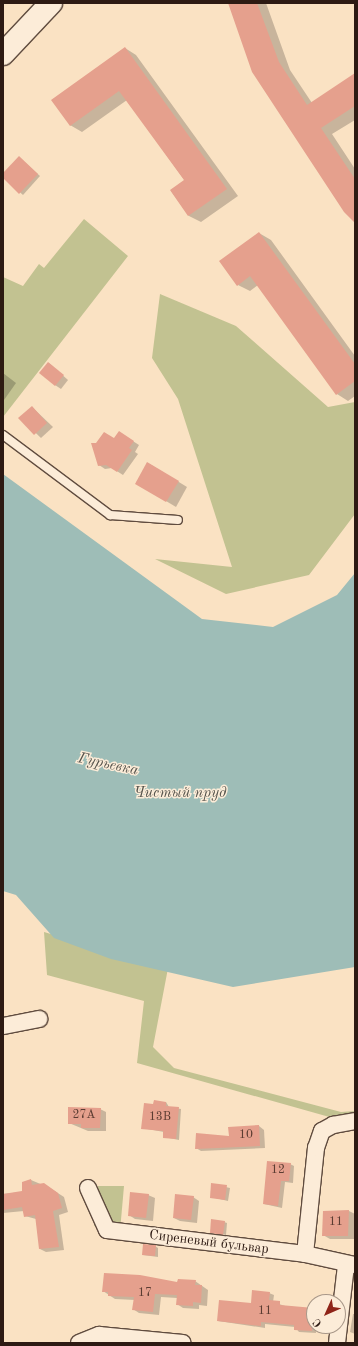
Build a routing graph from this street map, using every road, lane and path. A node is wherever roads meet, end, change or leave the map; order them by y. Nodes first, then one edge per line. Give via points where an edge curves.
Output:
1 (51, 3) edge
2 (3, 53) edge
3 (3, 435) edge
4 (178, 520) dead end
5 (39, 1019) dead end
6 (3, 1026) edge
7 (355, 1121) edge
8 (88, 1188) dead end
9 (306, 1254) junction
10 (350, 1265) edge
11 (79, 1343) edge
12 (183, 1343) edge
13 (337, 1343) edge

1 - 2 main road
3 - 4 lane via 110,515
5 - 6 street
7 - 9 street via 333,1125 322,1131 316,1148
8 - 9 street, Сиреневый бульвар via 107,1230
9 - 10 street, Сиреневый бульвар
10 - 13 street
11 - 12 street via 99,1335

